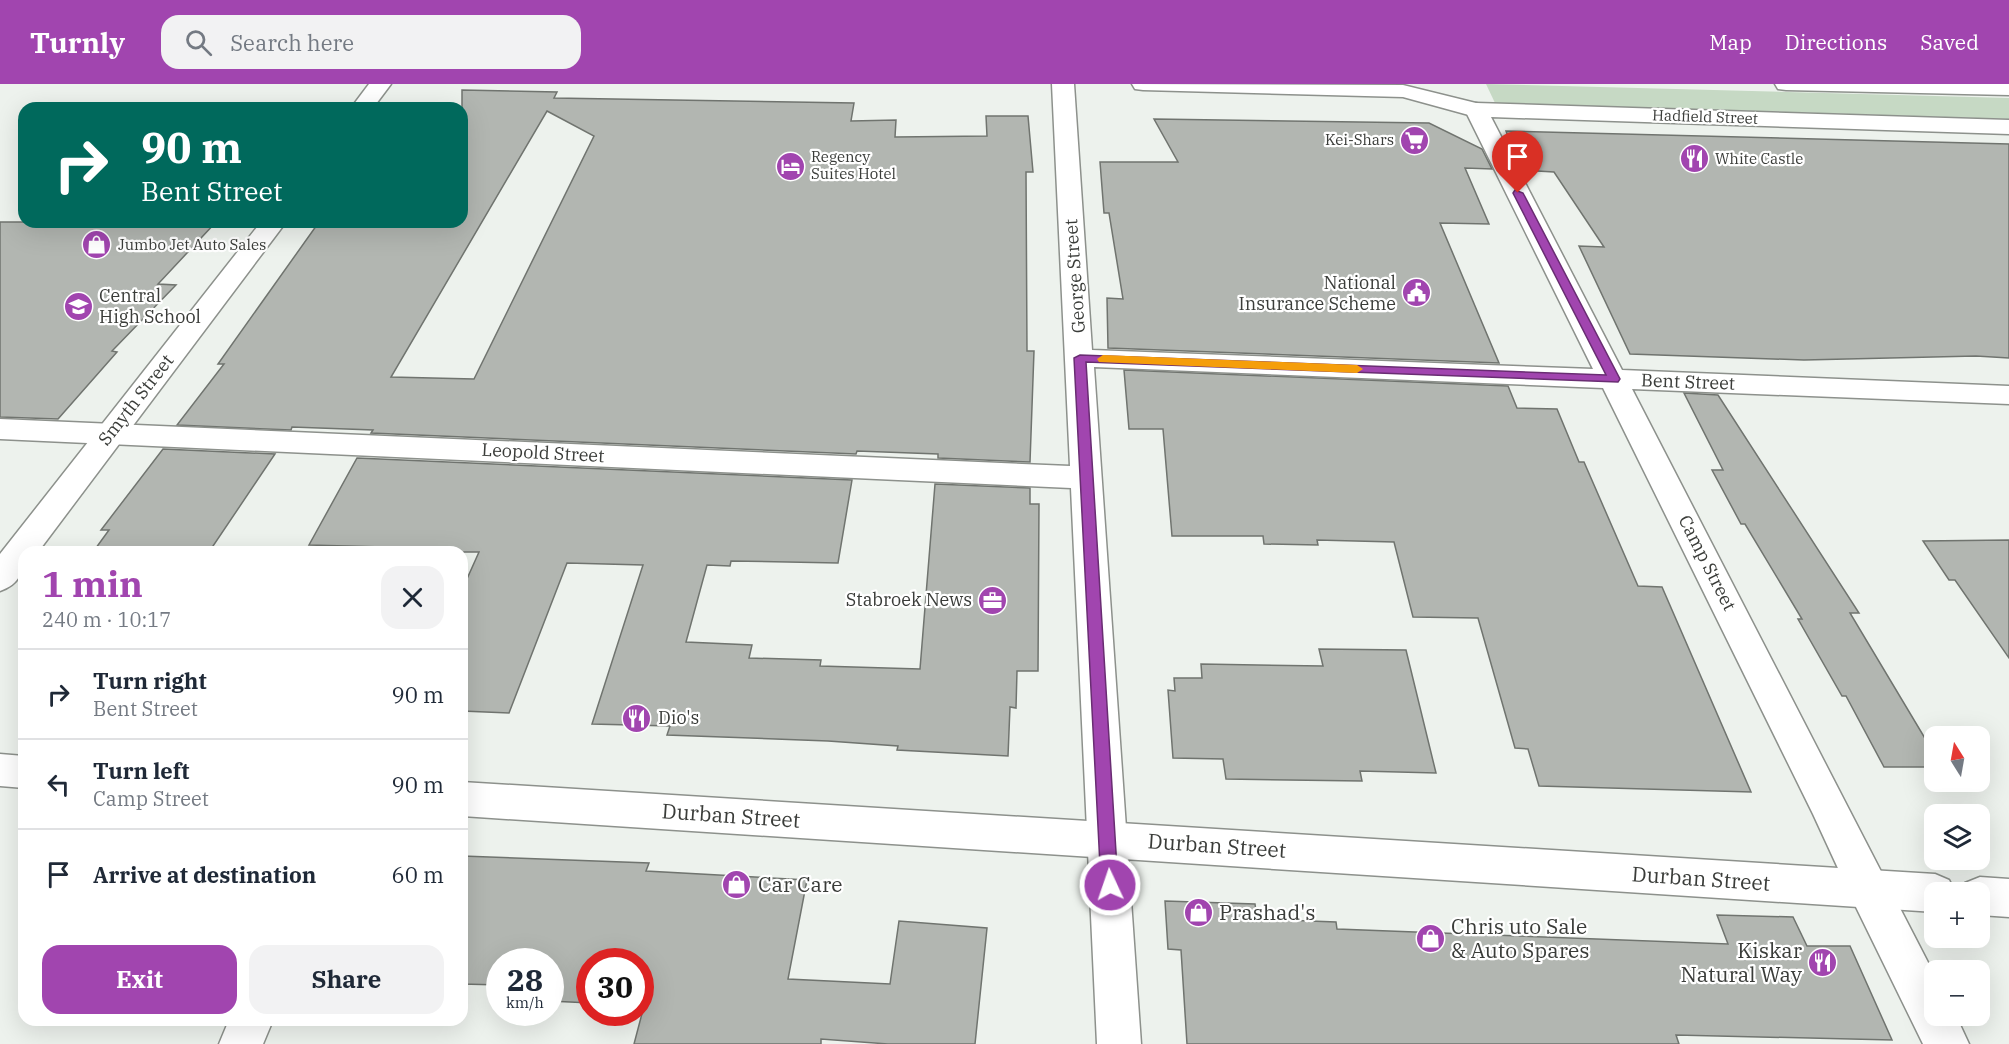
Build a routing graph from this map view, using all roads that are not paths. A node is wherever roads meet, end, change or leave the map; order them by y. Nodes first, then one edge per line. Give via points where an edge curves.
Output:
1 (380, 84) edge
2 (1063, 84) edge
3 (1143, 84) edge
4 (1432, 84) edge
5 (1463, 84) edge
6 (1786, 84) edge
7 (2009, 88) edge
8 (1402, 91) junction
9 (366, 102) edge
10 (1476, 110) junction
11 (2009, 127) edge
12 (269, 228) edge
13 (1080, 358) junction
14 (1614, 379) junction
15 (2009, 395) edge
16 (0, 429) edge
17 (110, 434) junction
18 (1087, 477) junction
19 (24, 546) edge
20 (18, 554) edge
21 (0, 578) edge
22 (0, 770) edge
23 (18, 772) edge
24 (468, 799) edge
25 (1107, 839) junction
26 (1868, 890) junction
27 (1924, 893) edge
28 (1990, 897) edge
29 (2009, 898) edge
30 (248, 1026) edge
31 (241, 1044) edge
32 (1119, 1044) edge
33 (1947, 1044) edge

1 - 9 street
2 - 13 street, George Street
3 - 8 street, Hadfield Street
4 - 8 street, Hadfield Street
5 - 10 street, Camp Street
6 - 7 street
8 - 10 street, Hadfield Street
10 - 11 street, Hadfield Street
10 - 14 street, Camp Street
12 - 17 street, Smyth Street
13 - 14 street, Bent Street
13 - 18 street, George Street
14 - 15 street, Bent Street
14 - 26 street, Camp Street
16 - 17 street, Leopold Street
17 - 18 street, Leopold Street
17 - 19 street, Smyth Street
18 - 25 street, George Street
20 - 21 street, Smyth Street
22 - 23 street
24 - 25 street, Durban Street
25 - 26 street, Durban Street
25 - 32 street, George Street
26 - 27 street, Durban Street
26 - 33 street, Camp Street
28 - 29 street
30 - 31 street

